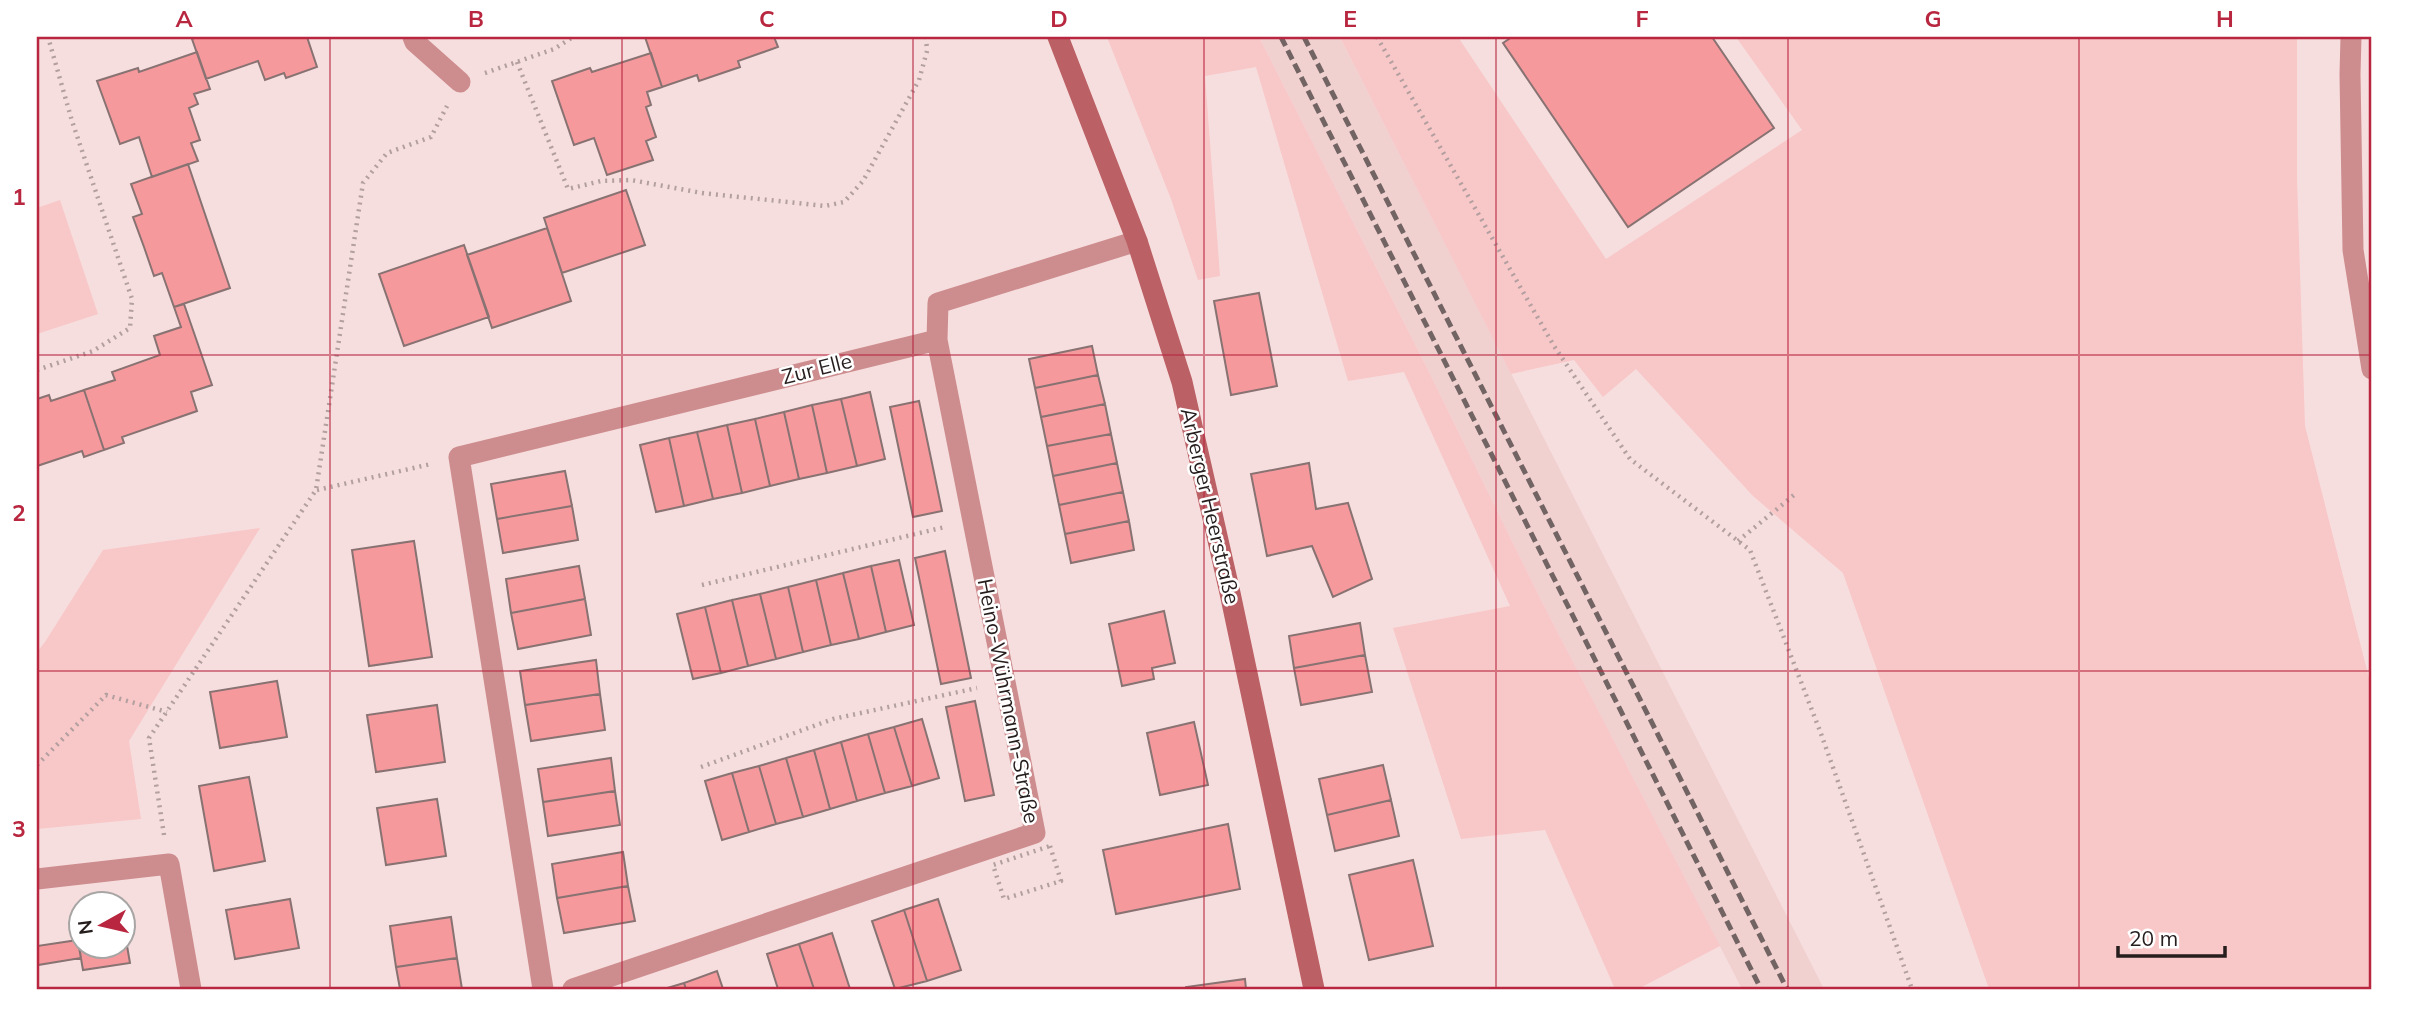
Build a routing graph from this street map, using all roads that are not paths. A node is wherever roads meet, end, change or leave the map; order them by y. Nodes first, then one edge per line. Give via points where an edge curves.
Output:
1 (413, 37) edge
2 (1058, 37) edge
3 (2351, 37) edge
4 (460, 82) road end
5 (1137, 241) junction
6 (937, 340) junction
7 (2372, 369) edge
8 (37, 879) edge
9 (191, 989) edge
10 (543, 989) edge
11 (573, 989) edge
12 (1314, 989) edge

1 - 4 street
2 - 5 main road, Arberger Heerstraße
3 - 7 street via 2353,250
5 - 6 street via 938,303
5 - 12 main road, Arberger Heerstraße via 1185,395
6 - 10 street, Zur Elle via 459,457
6 - 11 street, Heino-Wührmann-Straße via 1035,833
8 - 9 street via 169,864

